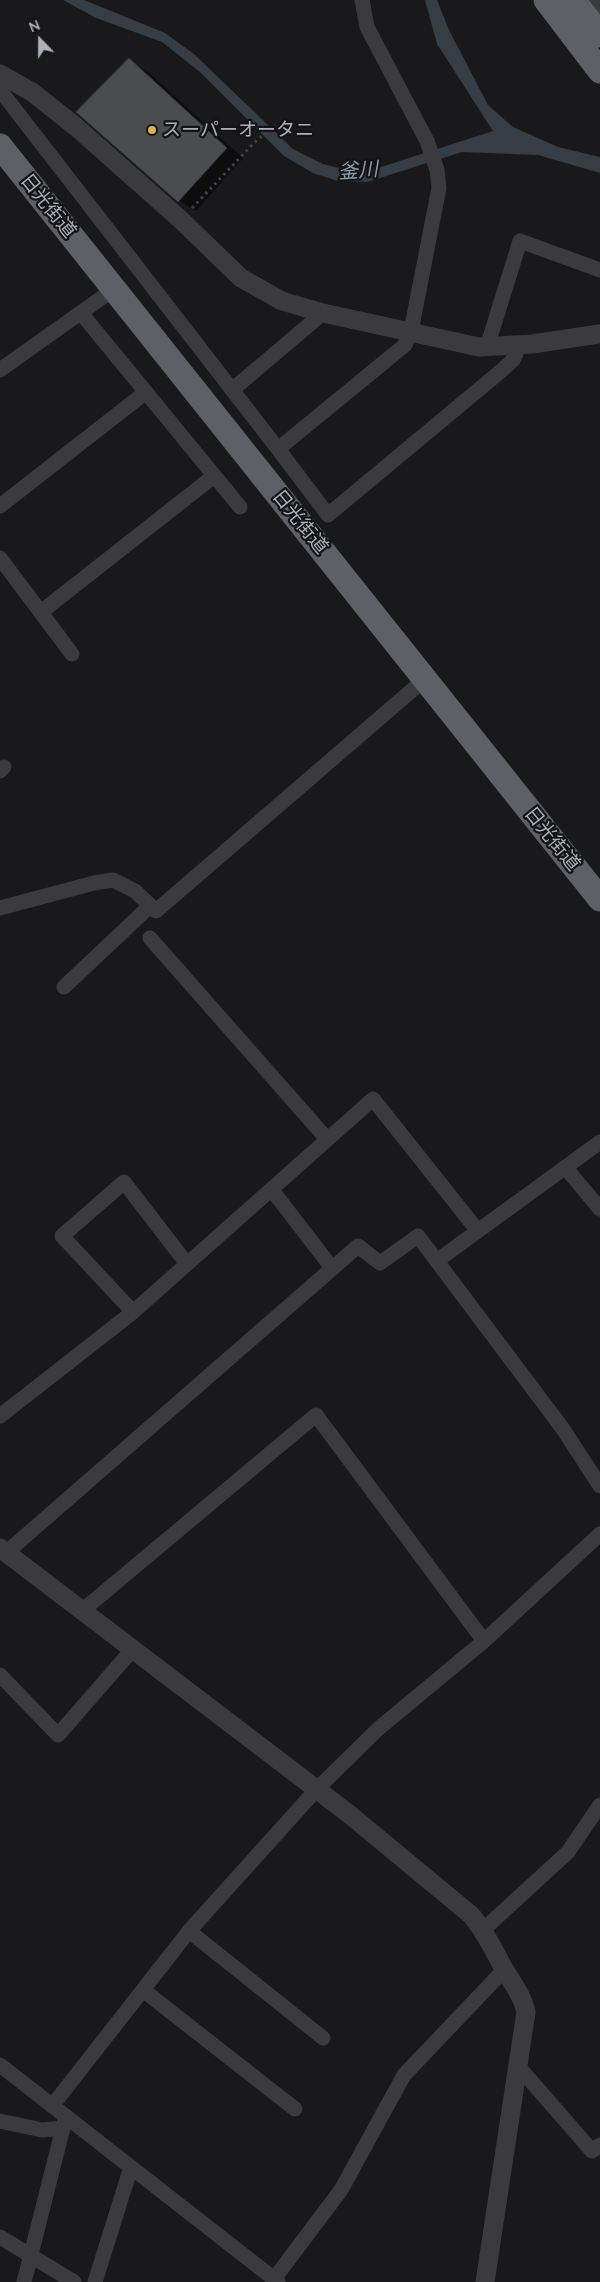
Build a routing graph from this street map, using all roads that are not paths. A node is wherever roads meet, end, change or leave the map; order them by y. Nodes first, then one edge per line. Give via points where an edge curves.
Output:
1 (362, 0) edge
2 (533, 0) edge
3 (546, 0) edge
4 (573, 0) edge
5 (590, 0) edge
6 (600, 12) edge
7 (600, 36) edge
8 (600, 71) edge
9 (0, 74) edge
10 (600, 85) edge
11 (0, 90) edge
12 (0, 146) edge
13 (600, 270) edge
14 (114, 290) junction
15 (81, 313) junction
16 (323, 313) junction
17 (411, 331) junction
18 (600, 334) edge
19 (520, 345) junction
20 (488, 347) junction
21 (0, 370) edge
22 (232, 390) junction
23 (146, 392) junction
24 (278, 450) junction
25 (214, 476) junction
26 (0, 506) edge
27 (240, 508) dead end
28 (0, 558) edge
29 (42, 612) junction
30 (72, 654) dead end
31 (425, 679) junction
32 (600, 899) edge
33 (150, 906) junction
34 (0, 908) edge
35 (150, 938) dead end
36 (64, 986) dead end
37 (328, 1139) junction
38 (600, 1142) edge
39 (565, 1167) junction
40 (272, 1190) junction
41 (600, 1209) edge
42 (478, 1231) junction
43 (438, 1260) junction
44 (188, 1264) junction
45 (332, 1268) junction
46 (133, 1312) junction
47 (0, 1416) edge
48 (600, 1486) edge
49 (600, 1534) edge
50 (3, 1550) edge
51 (83, 1610) junction
52 (484, 1641) junction
53 (133, 1649) junction
54 (0, 1675) edge
55 (316, 1790) junction
56 (600, 1805) edge
57 (483, 1930) junction
58 (189, 1931) junction
59 (504, 1970) junction
60 (143, 1990) junction
61 (323, 2038) dead end
62 (0, 2064) edge
63 (517, 2065) junction
64 (52, 2106) junction
65 (295, 2110) dead end
66 (0, 2121) edge
67 (65, 2122) junction
68 (600, 2145) edge
69 (132, 2167) junction
70 (0, 2237) edge
71 (31, 2255) junction
72 (276, 2281) edge
73 (24, 2282) edge
74 (74, 2282) edge
75 (95, 2282) edge
76 (485, 2282) edge

1 - 17 street via 367,27 427,141 437,170 439,188
2 - 10 street
3 - 8 highway
4 - 7 highway
5 - 6 street
9 - 16 street via 32,92 75,126 241,278 282,301
11 - 22 street
12 - 14 highway, 日光街道
13 - 20 street via 520,241
14 - 15 street
14 - 31 highway, 日光街道
15 - 21 street
15 - 23 street
16 - 17 street
16 - 22 street
17 - 20 street
17 - 24 street via 400,350
18 - 19 street
19 - 20 street
19 - 24 street via 513,360 501,371 328,515
22 - 24 street
23 - 25 street
23 - 26 street
25 - 27 street
25 - 29 street
28 - 29 street
29 - 30 street
31 - 32 highway, 日光街道
31 - 33 street via 156,911
33 - 34 street via 135,891 113,880
33 - 36 street
35 - 37 street
37 - 40 street
37 - 42 street via 373,1099
38 - 39 street
39 - 41 street
39 - 42 street
40 - 44 street
40 - 45 street
42 - 43 street
43 - 45 street via 418,1236 380,1263 358,1246
43 - 48 street via 563,1429
44 - 46 street
44 - 46 street via 124,1182 62,1236
45 - 50 street
46 - 47 street
49 - 52 street
50 - 51 street
51 - 52 street via 316,1415
51 - 53 street
52 - 55 street via 378,1729
53 - 54 street via 58,1734
53 - 55 street
55 - 57 street via 471,1915
55 - 58 street
56 - 57 street via 568,1852
57 - 59 street
58 - 60 street
58 - 61 street
59 - 63 street via 523,1998 526,2012
59 - 72 street via 404,2075 341,2190
60 - 64 street
60 - 65 street
62 - 64 street
63 - 68 street via 592,2151
63 - 76 street
64 - 67 street
66 - 67 street via 42,2130
67 - 69 street
67 - 71 street
69 - 72 street
69 - 75 street
70 - 71 street
71 - 73 street
71 - 74 street

